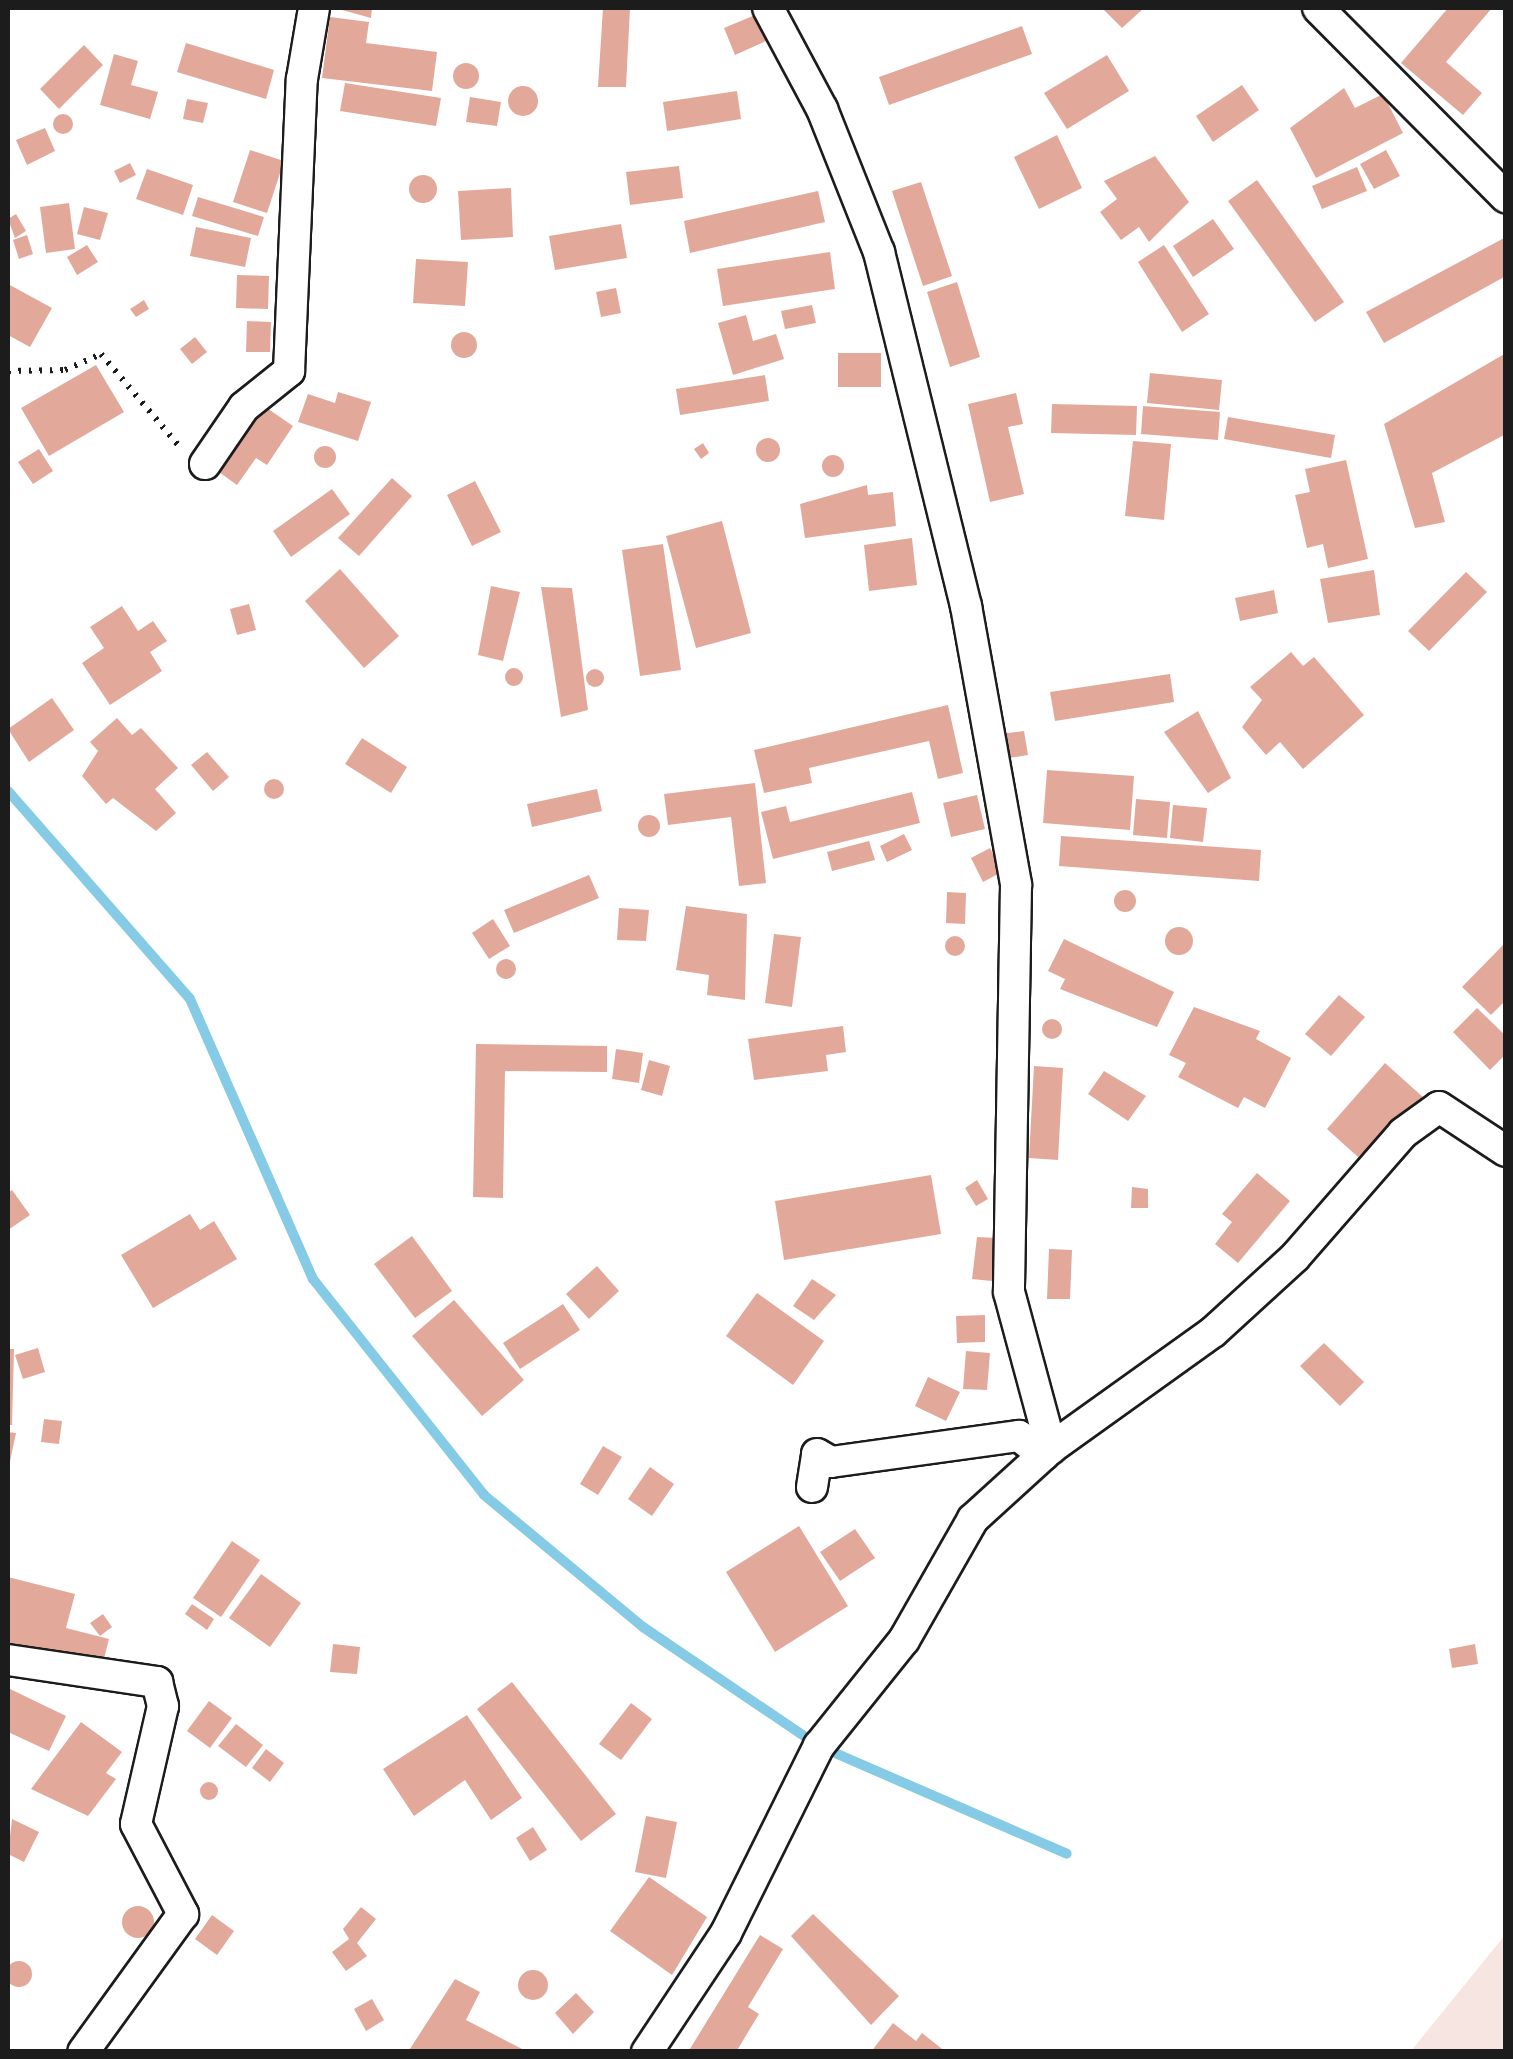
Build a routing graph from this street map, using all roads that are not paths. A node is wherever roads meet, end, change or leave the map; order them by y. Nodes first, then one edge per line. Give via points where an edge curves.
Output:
1 (314, 8) edge
2 (768, 8) edge
3 (1318, 8) edge
4 (1506, 197) edge
5 (205, 464) road end
6 (1506, 1151) edge
7 (1047, 1452) junction
8 (812, 1487) dead end
9 (8, 1660) edge
10 (83, 2052) edge
11 (646, 2052) edge

1 - 5 street via 289,371 244,408
2 - 7 street via 822,109 879,252 966,606 1016,885 1010,1292
3 - 4 street
6 - 7 street via 1439,1107 1403,1133 1295,1257 1214,1332
7 - 8 street via 1019,1436 831,1462 817,1454
7 - 11 street via 974,1519 904,1640 819,1746 726,1933
9 - 10 street via 157,1682 163,1706 136,1824 182,1914

